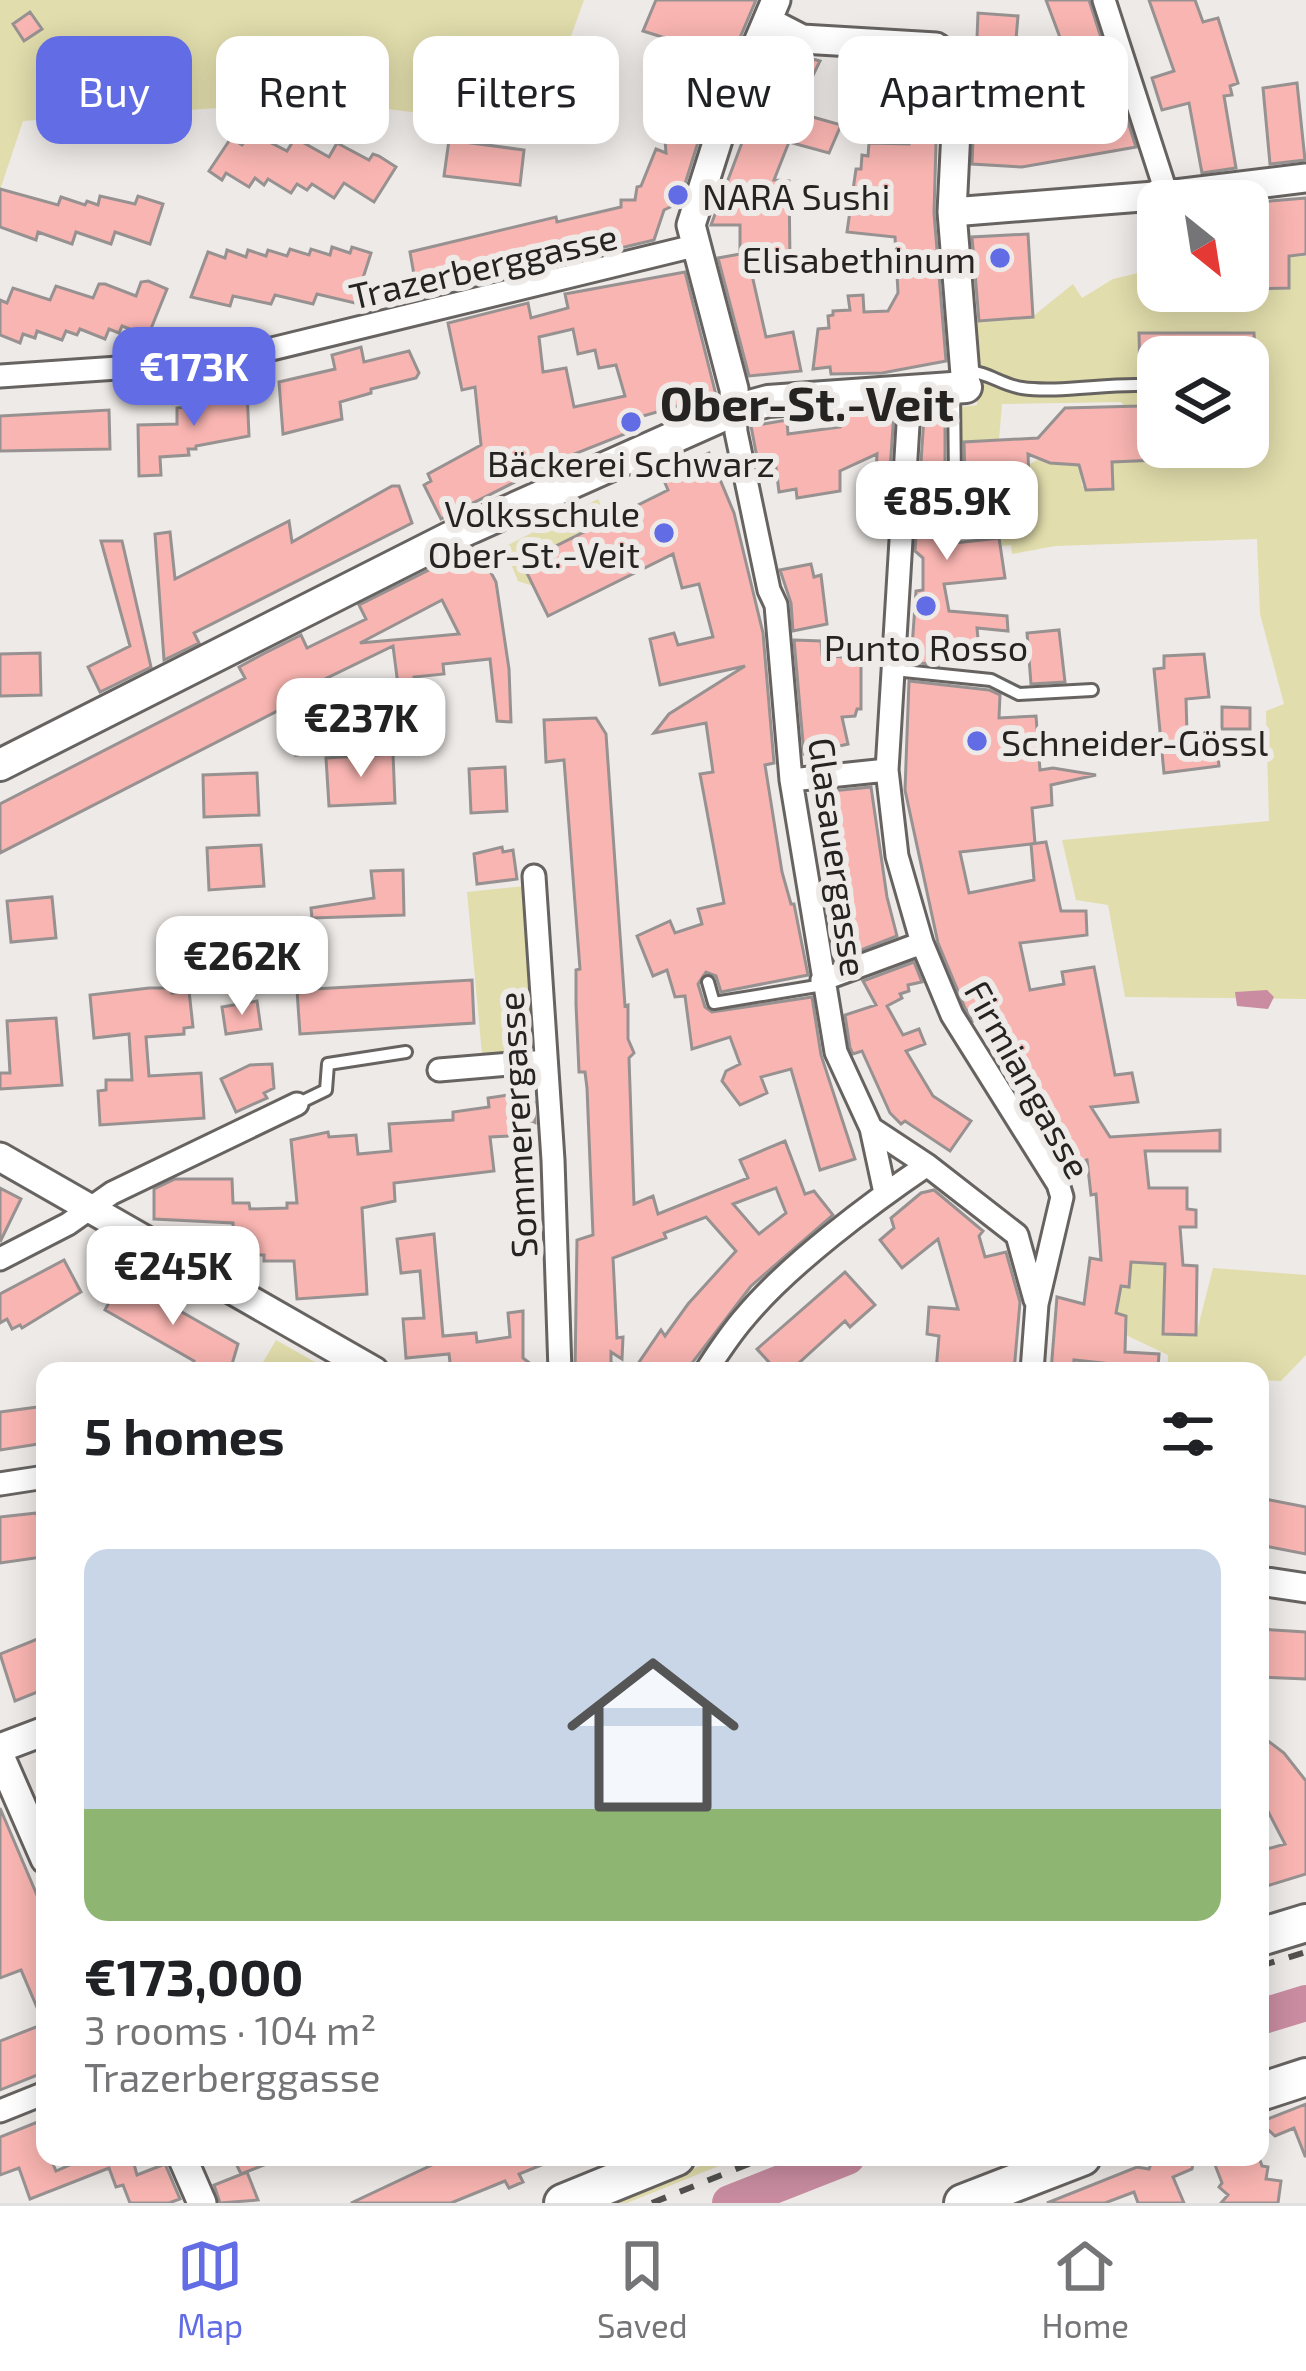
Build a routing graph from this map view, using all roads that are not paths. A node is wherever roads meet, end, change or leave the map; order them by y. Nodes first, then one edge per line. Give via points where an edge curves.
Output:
1 (1104, 0) edge
2 (772, 10) edge
3 (1306, 178) edge
4 (1163, 180) edge
5 (1269, 182) edge
6 (1137, 197) edge
7 (952, 212) junction
8 (694, 246) junction
9 (0, 376) edge
10 (961, 382) junction
11 (1137, 385) edge
12 (910, 392) junction
13 (735, 410) junction
14 (938, 484) dead end
15 (894, 670) junction
16 (1093, 690) dead end
17 (0, 766) edge
18 (887, 770) junction
19 (791, 780) junction
20 (534, 876) dead end
21 (922, 943) junction
22 (708, 982) dead end
23 (822, 982) junction
24 (406, 1052) dead end
25 (546, 1060) junction
26 (439, 1070) dead end
27 (296, 1104) joint
28 (871, 1128) junction
29 (0, 1156) edge
30 (927, 1165) junction
31 (885, 1192) junction
32 (89, 1207) junction
33 (1056, 1232) junction
34 (1017, 1235) junction
35 (0, 1259) edge
36 (1036, 1304) junction
37 (358, 1362) edge
38 (560, 1362) edge
39 (712, 1362) edge
40 (1033, 1362) edge
41 (36, 1478) edge
42 (0, 1484) edge
43 (1269, 1582) edge
44 (1306, 1588) edge
45 (36, 1735) edge
46 (0, 1752) edge
47 (36, 1838) edge
48 (1306, 1923) edge
49 (1269, 1934) edge
50 (1306, 2077) edge
51 (1269, 2089) edge
52 (36, 2097) edge
53 (0, 2111) edge
54 (186, 2166) edge
55 (654, 2166) edge
56 (1059, 2166) edge
57 (202, 2203) edge
58 (563, 2203) edge
59 (963, 2203) edge

1 - 4 street
2 - 7 street via 802,39 936,47 953,58
2 - 8 street via 698,195
3 - 5 street
6 - 7 street
7 - 10 street
8 - 9 street, Trazerberggasse via 243,356
8 - 13 street
10 - 11 lane via 984,371 1026,389
10 - 12 main road
10 - 14 lane via 955,481
12 - 13 main road
12 - 15 street, Firmiangasse
13 - 17 main road via 457,534
13 - 19 street, Glasauergasse via 776,605
15 - 16 lane via 992,680 1019,694
15 - 18 street, Firmiangasse
18 - 19 street
18 - 21 street, Firmiangasse via 897,856
19 - 23 street, Glasauergasse
20 - 25 street, Sommerergasse
21 - 23 street
21 - 33 street, Firmiangasse via 952,1015 1058,1184
22 - 23 lane via 714,1003
23 - 28 street, Glasauergasse via 836,1052
24 - 27 lane via 328,1064 326,1090
25 - 26 street
25 - 38 street, Sommerergasse
27 - 32 street
28 - 30 street
28 - 31 street, Glasauergasse
29 - 32 street
30 - 31 street
30 - 34 street
31 - 39 street via 767,1294
32 - 35 street
32 - 37 street
33 - 34 street via 1035,1240
33 - 36 street, Firmiangasse
34 - 36 street
36 - 40 street, Firmiangasse
41 - 42 street
43 - 44 street
45 - 46 street
46 - 47 street
48 - 49 main road
50 - 51 main road
52 - 53 street
54 - 57 street
55 - 58 main road
56 - 59 main road

